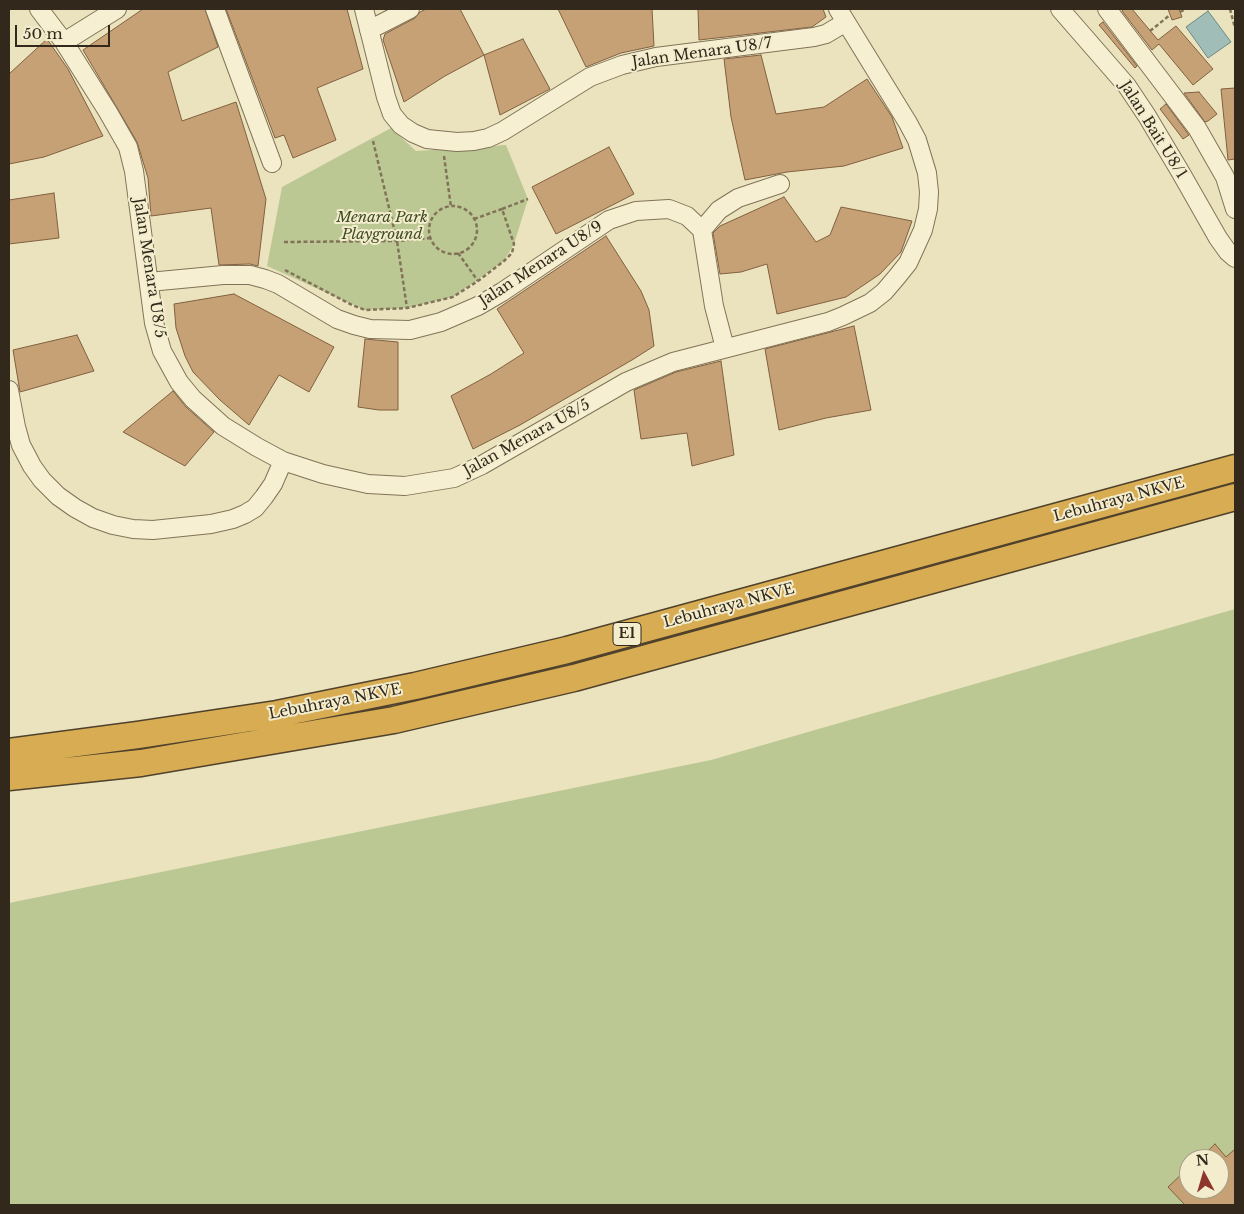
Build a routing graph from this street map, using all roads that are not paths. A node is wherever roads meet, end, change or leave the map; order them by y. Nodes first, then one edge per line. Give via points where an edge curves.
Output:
1 (38, 9) edge
2 (117, 9) edge
3 (215, 9) edge
4 (364, 9) edge
5 (410, 9) edge
6 (1060, 9) edge
7 (1107, 9) edge
8 (842, 15) edge
9 (369, 30) junction
10 (64, 42) junction
11 (272, 163) dead end
12 (1230, 176) edge
13 (780, 184) dead end
14 (1235, 208) edge
15 (702, 230) junction
16 (1235, 258) edge
17 (149, 282) junction
18 (725, 348) junction
19 (9, 390) edge
20 (283, 460) junction
21 (1235, 468) edge
22 (1235, 497) edge
23 (9, 752) edge
24 (9, 777) edge

1 - 10 street, Jalan Menara U8/5
2 - 10 street
3 - 11 street
4 - 9 street, Jalan Menara U8/7
5 - 9 street
6 - 16 street, Jalan Bait U8/1 via 1127,86 1218,238
7 - 12 street
8 - 9 street, Jalan Menara U8/7 via 826,34 814,37 656,57 622,65 590,77 503,131 474,141 427,139 401,125 392,114 386,97
8 - 18 street, Jalan Menara U8/5 via 917,140 929,192 922,230 908,262 884,292 870,303 828,322
10 - 17 street, Jalan Menara U8/5 via 128,147
12 - 14 street
13 - 15 street via 738,198 718,210
15 - 17 street, Jalan Menara U8/9 via 687,216 668,210 636,211 609,220 478,306 441,322 410,330 354,325 337,319 285,287 250,275
15 - 18 street via 714,306
17 - 20 street, Jalan Menara U8/5 via 157,336 179,382 223,426
18 - 20 street, Jalan Menara U8/5 via 673,362 626,382 454,478 405,486 368,484
19 - 20 street via 22,445 42,480 75,508 113,525 153,530 233,519 254,508 264,497
21 - 23 highway, Lebuhraya NKVE / E1 via 567,650 425,684 277,714
22 - 24 highway, Lebuhraya NKVE / E1 via 574,678 394,720 141,763

